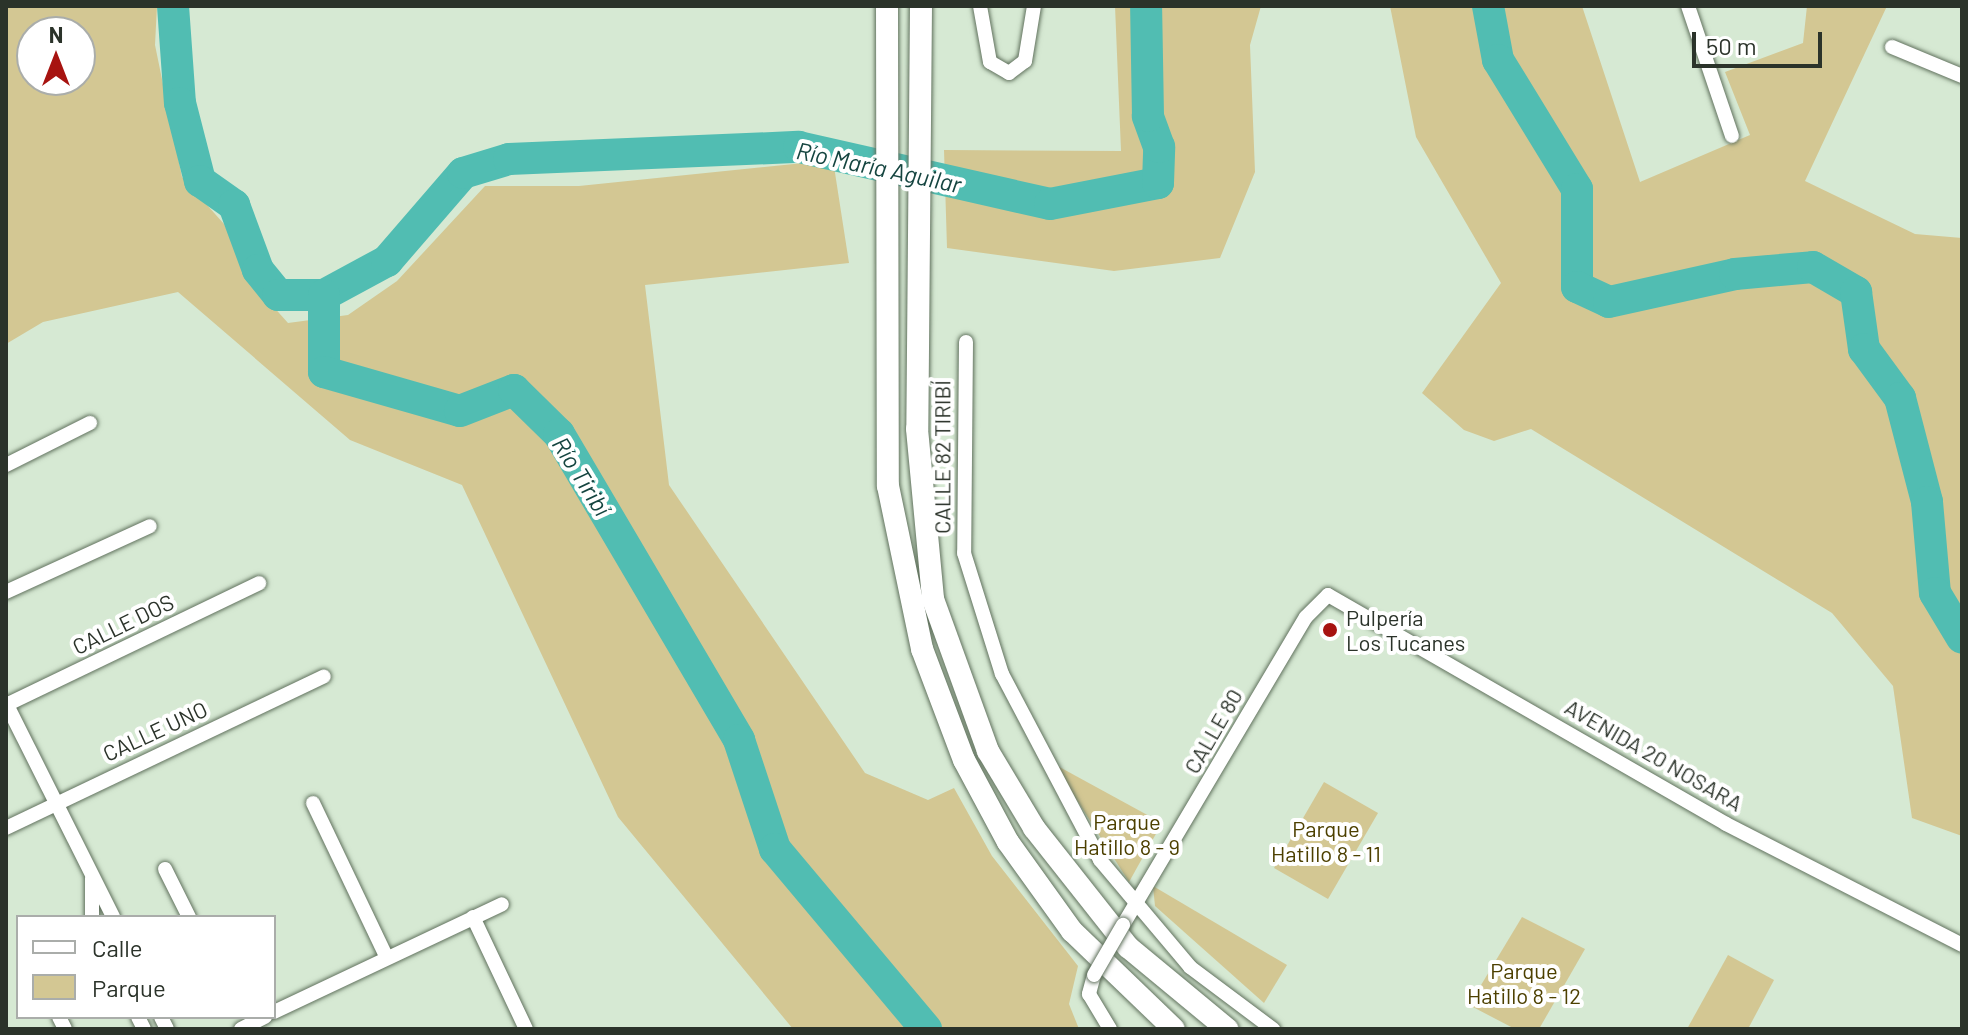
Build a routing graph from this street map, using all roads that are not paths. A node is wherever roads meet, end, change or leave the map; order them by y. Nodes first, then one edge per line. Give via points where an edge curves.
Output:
1 (887, 6) edge
2 (921, 6) edge
3 (980, 6) edge
4 (1034, 6) edge
5 (1688, 6) edge
6 (1892, 47) dead end
7 (1962, 76) edge
8 (1732, 136) dead end
9 (966, 342) dead end
10 (90, 423) dead end
11 (6, 465) edge
12 (150, 526) dead end
13 (259, 583) dead end
14 (6, 592) edge
15 (1328, 595) joint
16 (324, 676) dead end
17 (6, 704) edge
18 (56, 802) junction
19 (313, 803) dead end
20 (6, 828) edge
21 (165, 869) dead end
22 (92, 874) junction
23 (502, 904) dead end
24 (1136, 905) junction
25 (92, 915) edge
26 (112, 915) edge
27 (188, 915) edge
28 (473, 917) junction
29 (1958, 945) edge
30 (386, 956) junction
31 (276, 1011) edge
32 (261, 1019) edge
33 (242, 1028) edge
34 (526, 1029) edge
35 (1110, 1029) edge
36 (1174, 1029) edge
37 (1227, 1029) edge
38 (1273, 1029) edge

1 - 36 highway via 885,426 895,546 948,724 985,803 1049,900 1108,970
2 - 37 highway via 922,538 933,599 973,717 1006,785 1092,910
3 - 4 street via 990,62 1018,70
5 - 8 street
6 - 7 street
9 - 24 street, CALLE 82 TIRIBÍ via 964,553 1002,674 1037,751 1100,860
10 - 11 street
12 - 14 street
13 - 17 street, CALLE DOS
15 - 24 street, CALLE 80 via 1306,617
15 - 29 street, AVENIDA 20 NOSARA via 1726,824
16 - 18 street, CALLE UNO
17 - 18 street
18 - 20 street, CALLE UNO
18 - 22 street
19 - 30 street
21 - 27 street
22 - 25 street
22 - 26 street
23 - 28 street
24 - 35 street, CALLE 80, bridge via 1094,975 1092,1005
24 - 38 street, CALLE 82 TIRIBÍ via 1190,967
28 - 30 street
28 - 34 street
30 - 31 street
32 - 33 street

